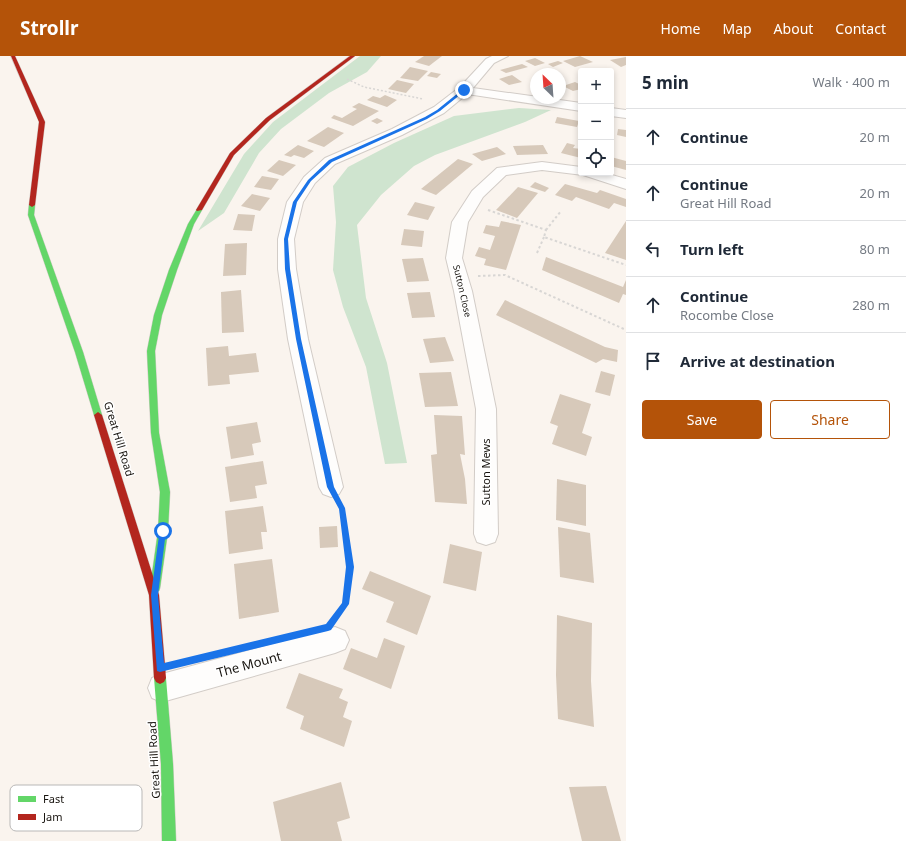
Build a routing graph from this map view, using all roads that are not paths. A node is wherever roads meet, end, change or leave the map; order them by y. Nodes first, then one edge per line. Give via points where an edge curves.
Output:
1 (13, 56) edge
2 (353, 56) edge
3 (502, 56) edge
4 (464, 90) junction
5 (578, 107) edge
6 (614, 112) edge
7 (626, 114) edge
8 (578, 171) edge
9 (599, 176) edge
10 (626, 184) edge
11 (486, 409) joint
12 (331, 487) road end
13 (486, 534) dead end
14 (154, 595) junction
15 (334, 631) road end
16 (162, 688) junction
17 (169, 841) edge

1 - 14 street, Great Hill Road via 42,122 31,215 79,352
2 - 14 street via 268,119 232,154 191,224 173,270 158,315 151,351 155,433 165,492 163,531
3 - 4 street via 490,61
4 - 5 street
4 - 12 street via 426,118 330,161 310,180 295,202 286,239 287,269 298,339
6 - 7 street
8 - 11 street, Sutton Close via 542,166 502,171 477,194 460,222 454,258
9 - 10 street
11 - 13 street, Sutton Mews
14 - 16 street, Great Hill Road
15 - 16 street, The Mount
16 - 17 street, Great Hill Road

